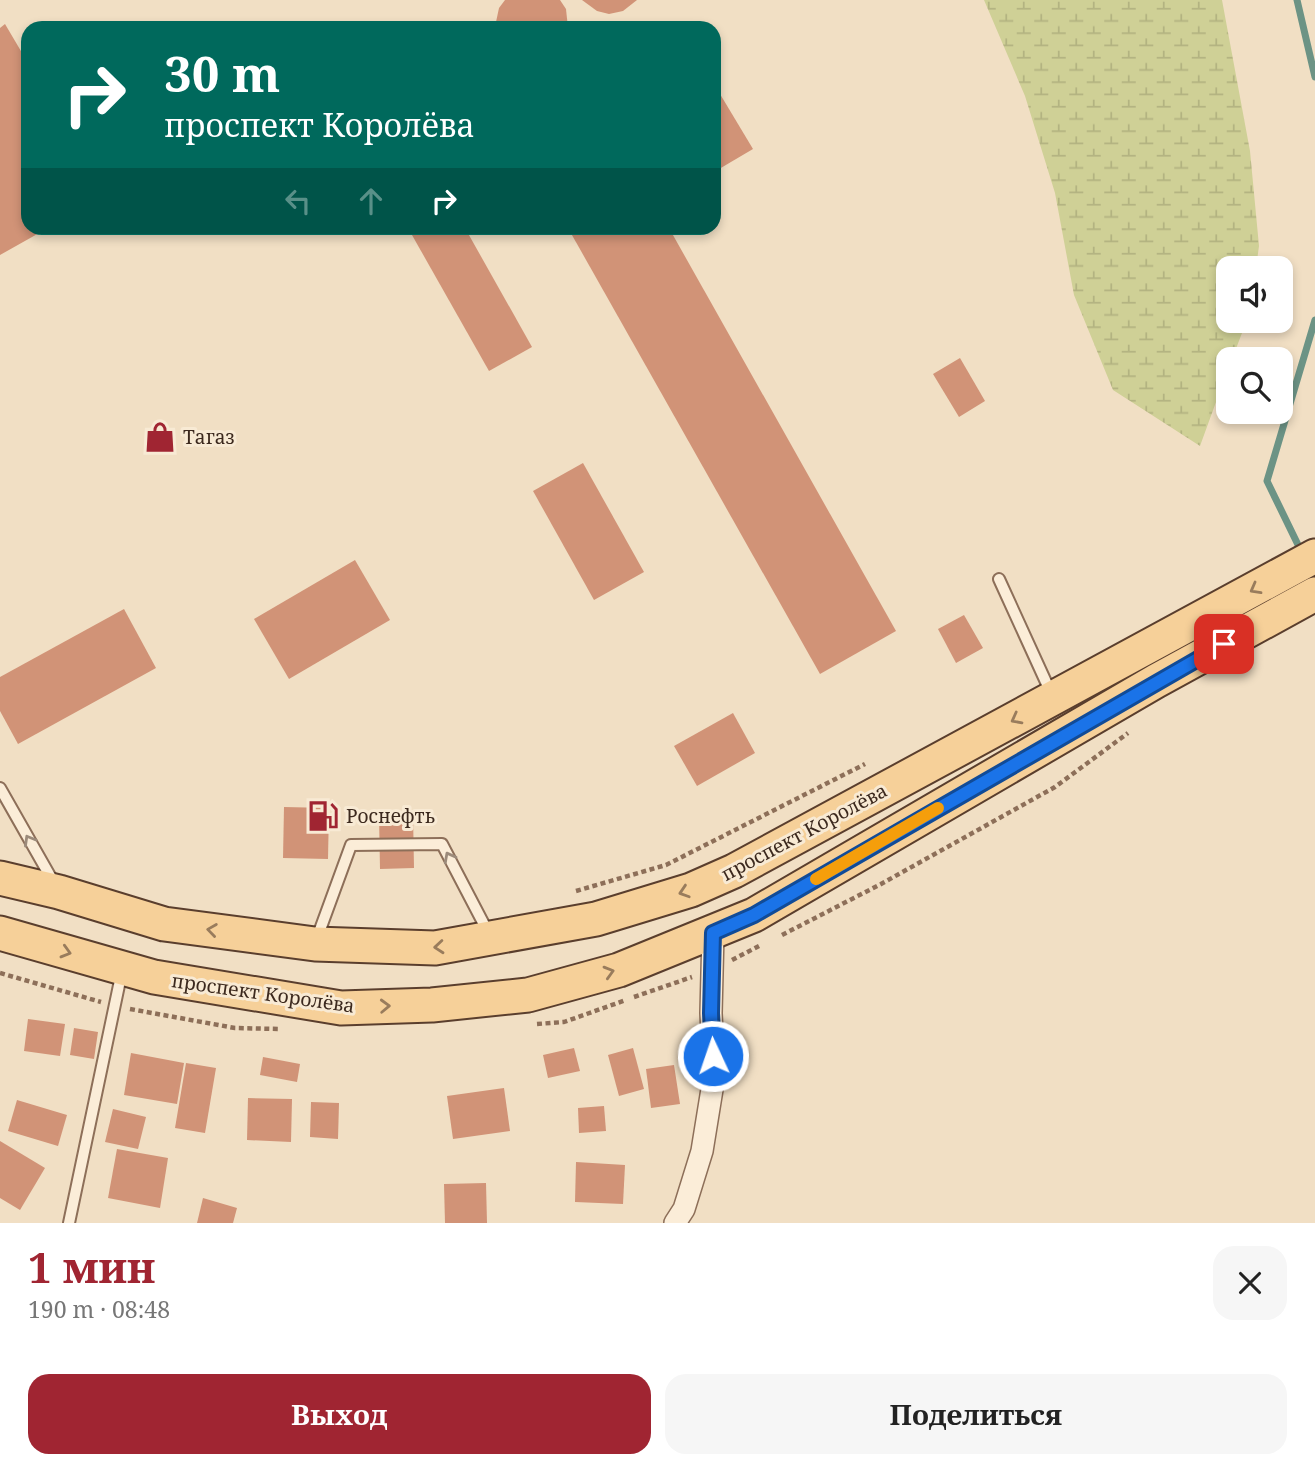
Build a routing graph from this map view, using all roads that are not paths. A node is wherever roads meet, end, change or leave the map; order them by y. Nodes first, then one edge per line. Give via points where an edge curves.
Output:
1 (1315, 556) edge
2 (999, 579) dead end
3 (1315, 594) edge
4 (1054, 699) junction
5 (0, 788) edge
6 (0, 878) edge
7 (59, 892) junction
8 (0, 933) edge
9 (713, 933) junction
10 (492, 940) junction
11 (315, 944) junction
12 (123, 968) junction
13 (683, 1218) edge
14 (69, 1223) edge

1 -> 4 main road, проспект Королёва
2 - 4 lane
3 - 9 main road, проспект Королёва via 754,915
4 -> 10 main road, проспект Королёва via 691,890 596,919
7 -> 5 lane
6 - 7 main road, проспект Королёва
11 -> 7 main road, проспект Королёва via 164,924
8 -> 12 main road, проспект Королёва
12 -> 9 main road, проспект Королёва via 341,1008 432,1005 528,995 619,970
9 - 13 street via 714,1077 702,1152
10 -> 11 main road, проспект Королёва via 435,948
10 -> 11 lane via 442,844 351,845
12 - 14 lane

